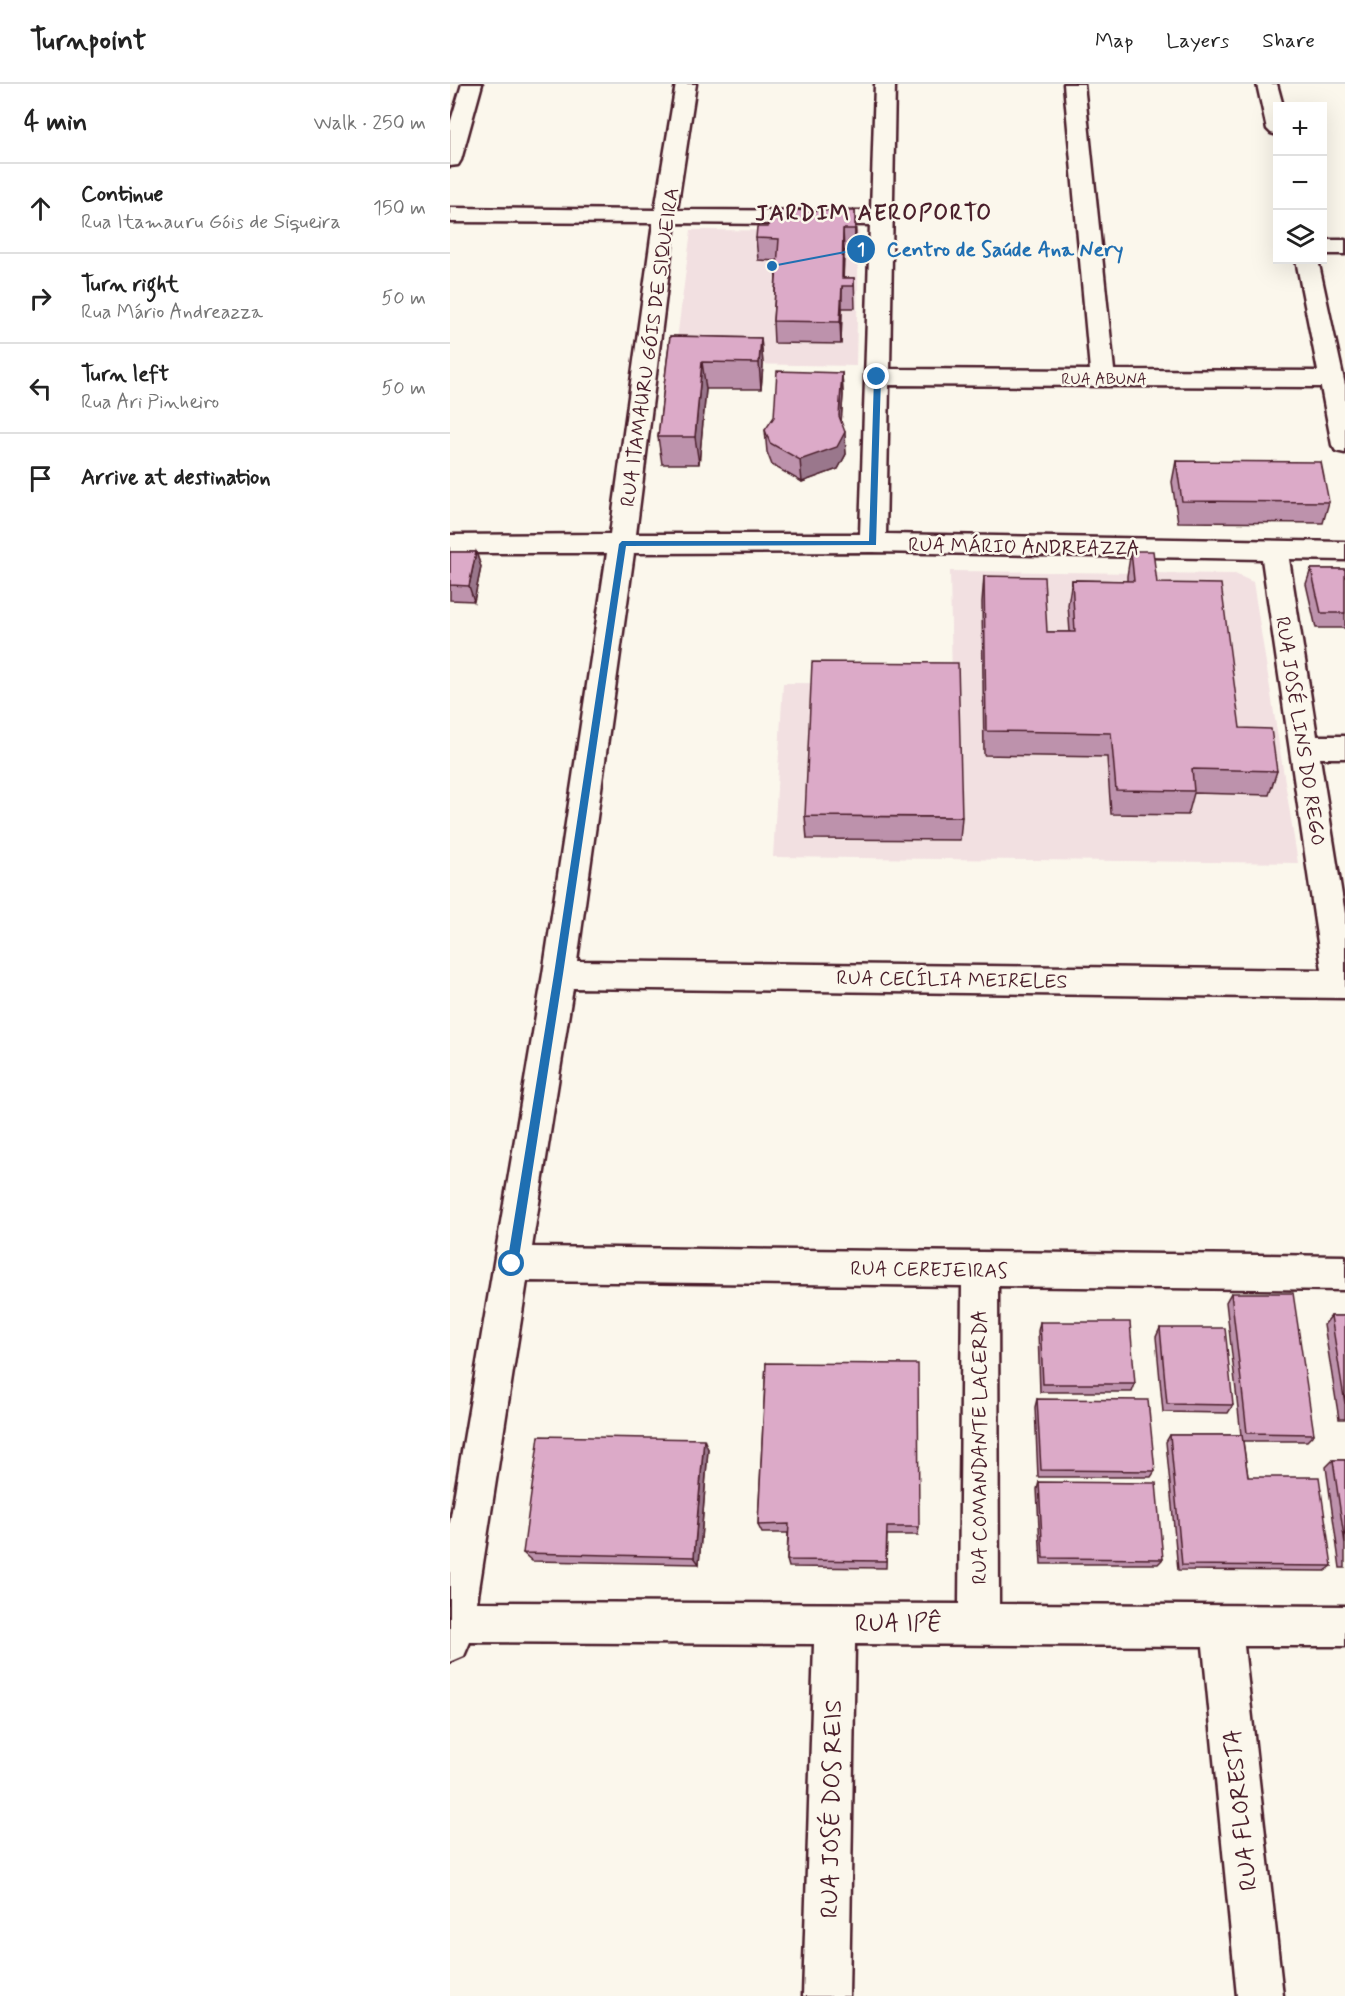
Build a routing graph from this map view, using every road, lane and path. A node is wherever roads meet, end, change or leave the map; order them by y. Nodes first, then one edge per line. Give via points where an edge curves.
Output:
1 (472, 84) edge
2 (686, 84) edge
3 (885, 84) edge
4 (1074, 84) edge
5 (1267, 84) edge
6 (1273, 109) edge
7 (456, 122) edge
8 (450, 160) edge
9 (450, 215) edge
10 (665, 217) junction
11 (882, 218) junction
12 (1327, 247) edge
13 (1345, 247) edge
14 (1308, 264) edge
15 (877, 377) junction
16 (1103, 378) junction
17 (1331, 379) junction
18 (1345, 445) edge
19 (873, 543) junction
20 (450, 544) edge
21 (622, 544) junction
22 (1274, 550) junction
23 (1345, 551) edge
24 (1304, 747) junction
25 (1345, 747) edge
26 (559, 974) junction
27 (1342, 984) edge
28 (512, 1264) junction
29 (980, 1269) junction
30 (1345, 1273) edge
31 (835, 1623) junction
32 (979, 1624) junction
33 (1221, 1624) junction
34 (1345, 1626) edge
35 (451, 1628) edge
36 (826, 1996) edge
37 (1260, 1996) edge

1 - 7 street
2 - 10 street, RUA ITAMAURU GÓIS DE SIQUEIRA
3 - 11 street
4 - 16 street
5 - 6 street
7 - 8 street
9 - 10 street
10 - 11 street
10 - 21 street, RUA ITAMAURU GÓIS DE SIQUEIRA
11 - 15 street
12 - 13 street
14 - 17 street
15 - 16 street, RUA ABUNA
15 - 19 street
16 - 17 street, RUA ABUNA
17 - 18 street
19 - 21 street, RUA MÁRIO ANDREAZZA
19 - 22 street, RUA MÁRIO ANDREAZZA
20 - 21 street, RUA MÁRIO ANDREAZZA
21 - 26 street, RUA ITAMAURU GÓIS DE SIQUEIRA
22 - 23 street, RUA MÁRIO ANDREAZZA
22 - 24 street, RUA JOSÉ LINS DO REGO
24 - 25 street
24 - 27 street, RUA JOSÉ LINS DO REGO
26 - 27 street, RUA CECÍLIA MEIRELES
26 - 28 street, RUA ITAMAURU GÓIS DE SIQUEIRA
28 - 29 street, RUA CEREJEIRAS
28 - 35 street, RUA ITAMAURU GÓIS DE SIQUEIRA
29 - 30 street, RUA CEREJEIRAS
29 - 32 street, RUA COMANDANTE LACERDA
31 - 32 street, RUA IPÊ
31 - 35 street, RUA IPÊ
31 - 36 street, RUA JOSÉ DOS REIS
32 - 33 street, RUA IPÊ
33 - 34 street, RUA IPÊ
33 - 37 street, RUA FLORESTA

